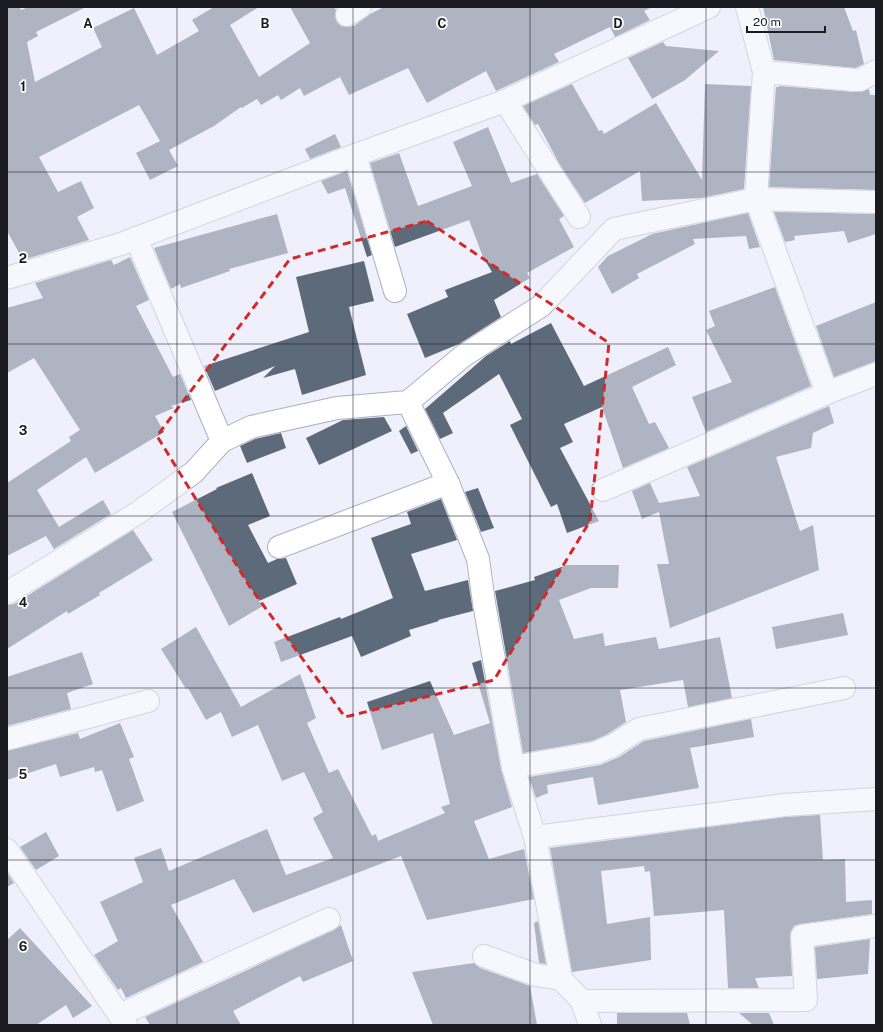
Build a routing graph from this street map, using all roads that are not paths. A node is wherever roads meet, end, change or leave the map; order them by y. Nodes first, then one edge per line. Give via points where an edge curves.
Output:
1 (709, 7) edge
2 (747, 7) edge
3 (876, 71) edge
4 (764, 72) junction
5 (505, 101) junction
6 (355, 155) junction
7 (756, 199) junction
8 (876, 202) edge
9 (579, 217) dead end
10 (136, 238) junction
11 (7, 278) edge
12 (395, 291) dead end
13 (876, 374) edge
14 (827, 393) junction
15 (408, 402) junction
16 (222, 441) junction
17 (448, 483) junction
18 (603, 490) dead end
19 (279, 547) dead end
20 (7, 593) edge
21 (844, 688) dead end
22 (148, 702) dead end
23 (7, 739) edge
24 (513, 767) junction
25 (876, 799) edge
26 (535, 837) junction
27 (7, 850) edge
28 (329, 919) dead end
29 (876, 926) edge
30 (484, 956) dead end
31 (561, 979) junction
32 (582, 1001) junction
33 (123, 1020) edge
34 (590, 1025) edge

1 - 5 street
2 - 4 street
3 - 4 street via 860,80
4 - 7 street
5 - 6 street
5 - 9 street
6 - 10 street
6 - 12 street
7 - 8 street
7 - 14 street
7 - 15 street via 614,229 541,306 463,356
10 - 11 street
10 - 16 street
13 - 14 street
14 - 18 street
15 - 16 street via 336,408 251,427
15 - 17 street
16 - 20 street via 194,472 139,512
17 - 19 street
17 - 24 street via 478,559
21 - 24 street via 639,729 595,753
22 - 23 street
24 - 26 street
25 - 26 street via 784,805
26 - 31 street
27 - 33 street
28 - 33 street via 229,964
29 - 32 street via 802,936 806,1000
30 - 31 street via 536,975
31 - 32 street
32 - 34 street

